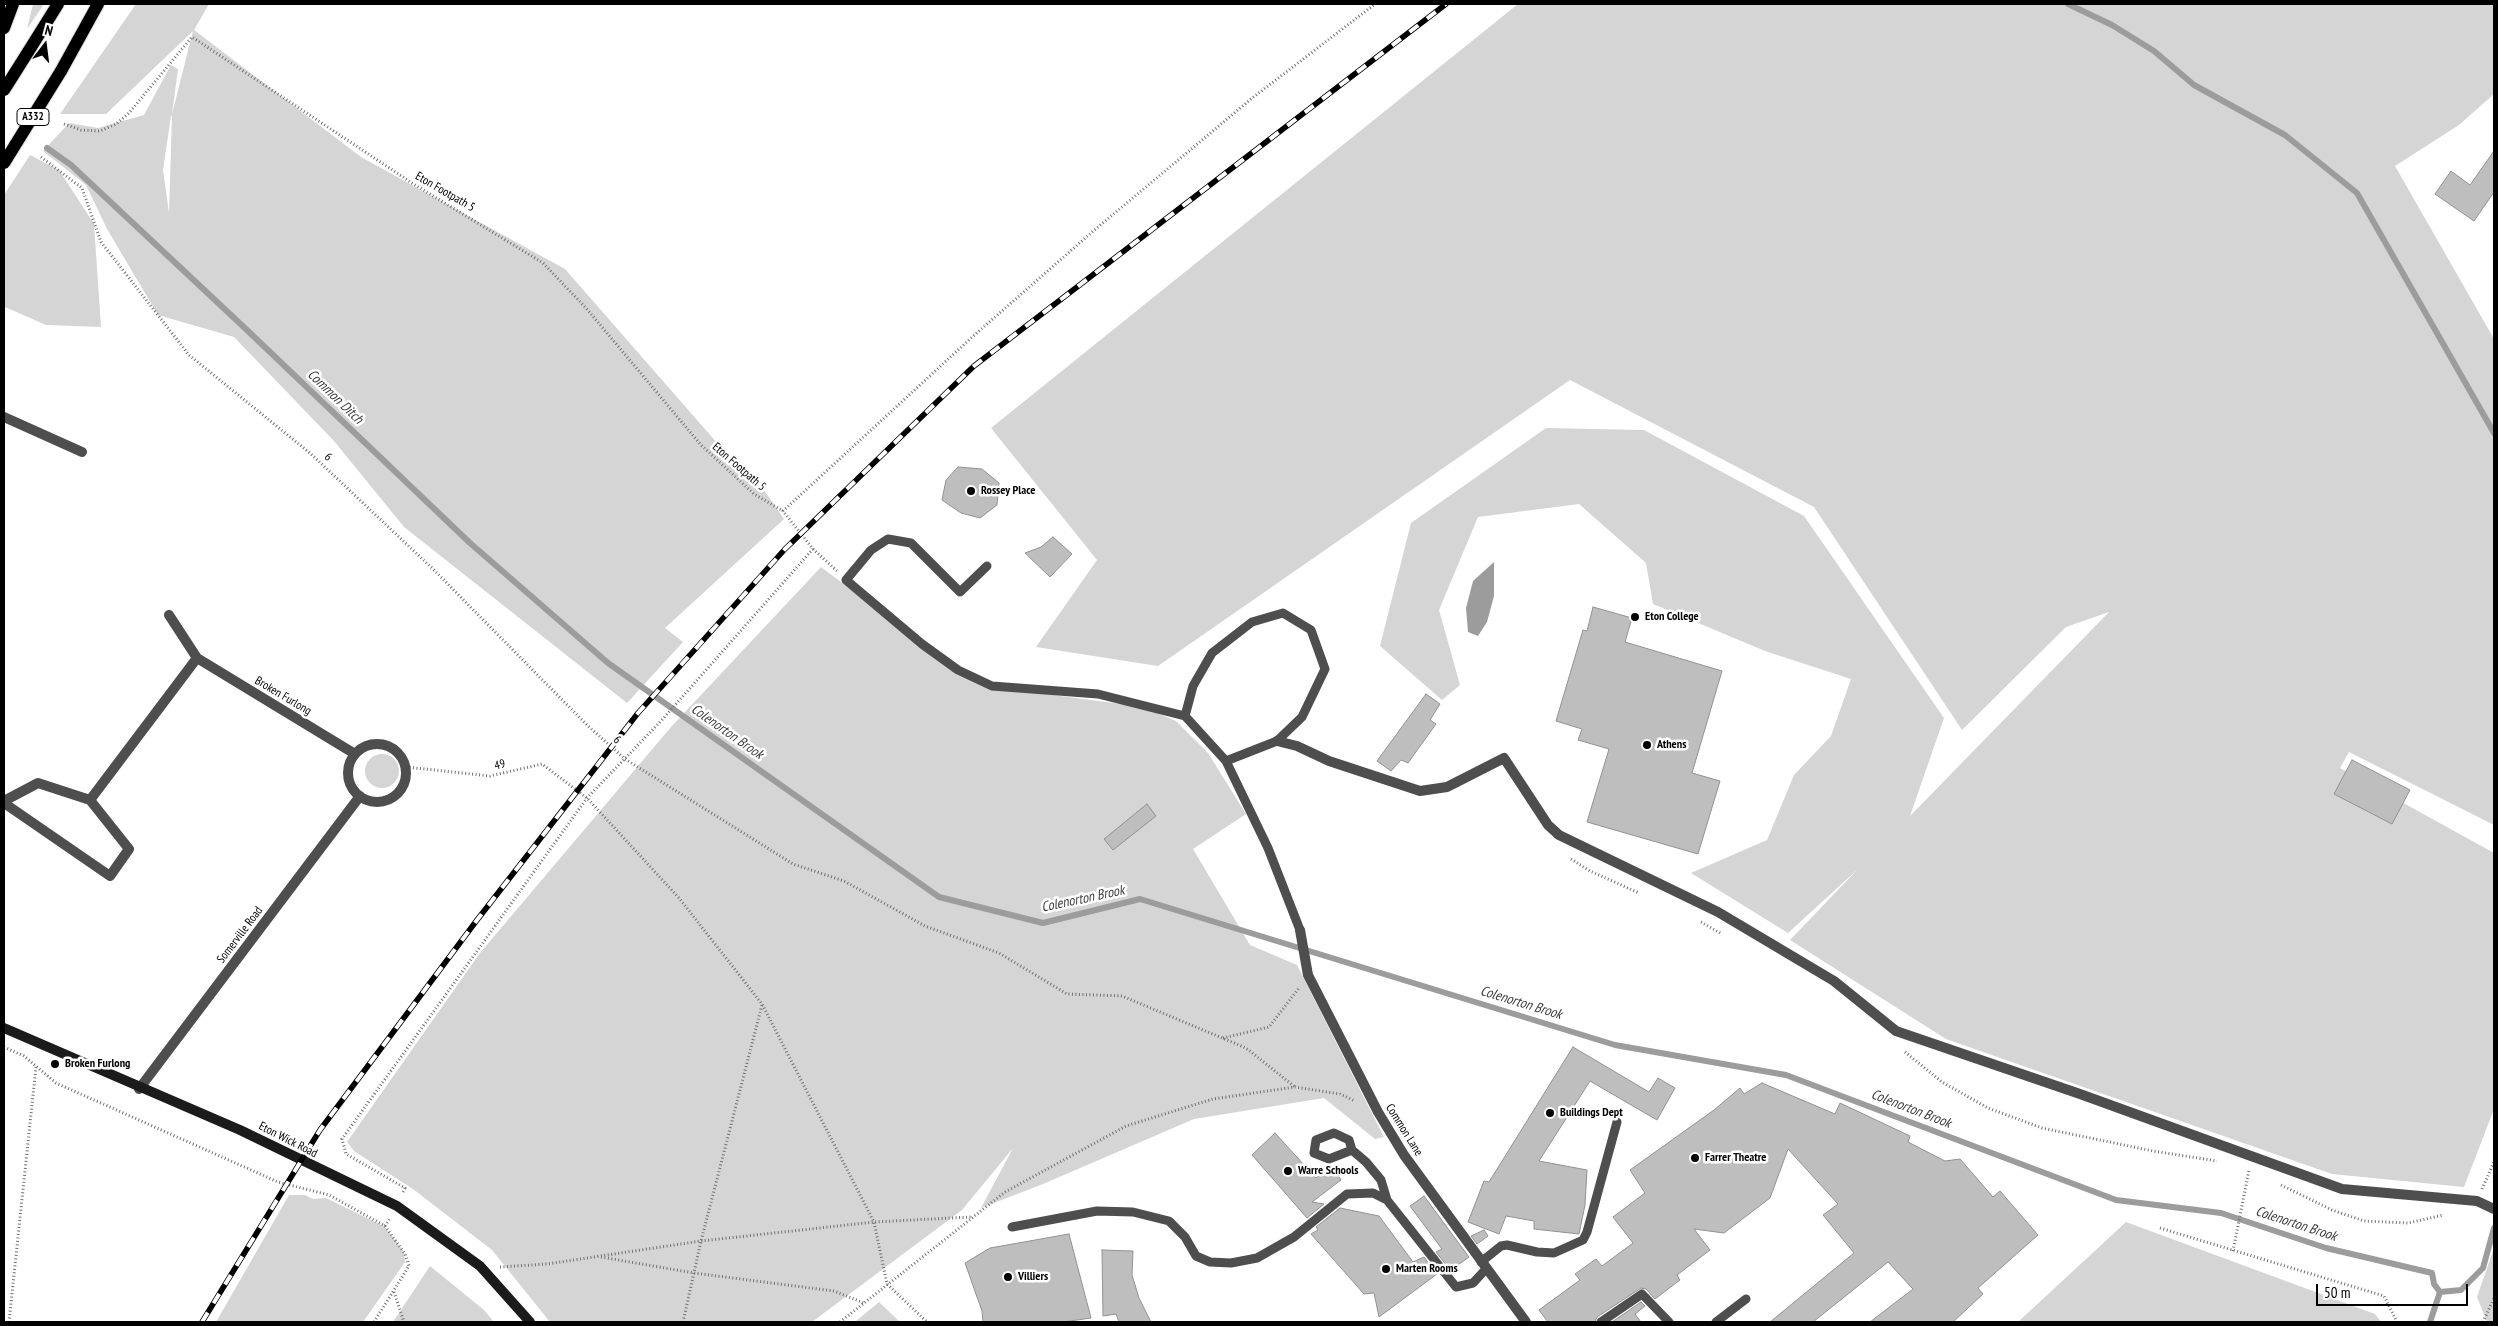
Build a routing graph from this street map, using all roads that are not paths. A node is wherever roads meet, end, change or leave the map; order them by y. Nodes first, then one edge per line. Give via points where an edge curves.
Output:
1 (13, 4) edge
2 (58, 4) edge
3 (98, 4) edge
4 (4, 28) edge
5 (4, 90) edge
6 (4, 163) edge
7 (4, 417) edge
8 (82, 452) dead end
9 (987, 566) dead end
10 (169, 615) dead end
11 (197, 658) junction
12 (1185, 716) junction
13 (1277, 741) junction
14 (355, 754) junction
15 (1226, 761) junction
16 (360, 796) junction
17 (90, 800) junction
18 (4, 802) edge
19 (1300, 930) joint
20 (4, 1028) edge
21 (140, 1089) junction
22 (1617, 1122) dead end
23 (1352, 1150) dead end
24 (1387, 1200) junction
25 (2491, 1208) edge
26 (1012, 1226) dead end
27 (1484, 1265) junction
28 (1746, 1299) dead end
29 (530, 1322) edge
30 (1526, 1322) edge
31 (1601, 1322) edge
32 (1669, 1322) edge
33 (1716, 1322) edge

1 - 4 main road
2 - 5 main road, bridge
3 - 6 main road, A332, bridge
7 - 8 street
9 - 12 lane via 960,592 911,543 888,539 872,550 846,580 922,644 958,670 992,686 1098,694
10 - 11 street, Broken Furlong
11 - 14 street, Broken Furlong
11 - 17 street
12 - 13 lane via 1193,686 1212,653 1252,622 1283,613 1311,630 1325,669 1302,717
12 - 15 lane
13 - 15 lane
13 - 25 street via 1420,791 1447,787 1504,758 1548,825 1559,835 1718,912 1834,981 1896,1031 2342,1189 2477,1201
14 - 16 street via 348,774
14 - 16 street via 369,746 383,745 396,751 406,767 404,783 394,797 380,802
15 - 19 lane via 1268,848
16 - 21 street, Somerville Road
17 - 18 street via 38,783
17 - 18 street via 129,849 110,876
19 - 27 street, Common Lane via 1308,975 1378,1112 1404,1155
20 - 21 main road, Eton Wick Road
21 - 29 main road, Eton Wick Road via 240,1130 397,1206 480,1266
22 - 27 lane via 1583,1240 1554,1253 1501,1246
23 - 24 lane via 1381,1180
24 - 26 lane via 1373,1193 1347,1194 1294,1238 1257,1258 1231,1262 1210,1262 1196,1256 1169,1221 1133,1212 1089,1212
24 - 27 lane via 1456,1287 1474,1283
27 - 30 street, Common Lane
28 - 33 lane
31 - 32 lane via 1642,1294

